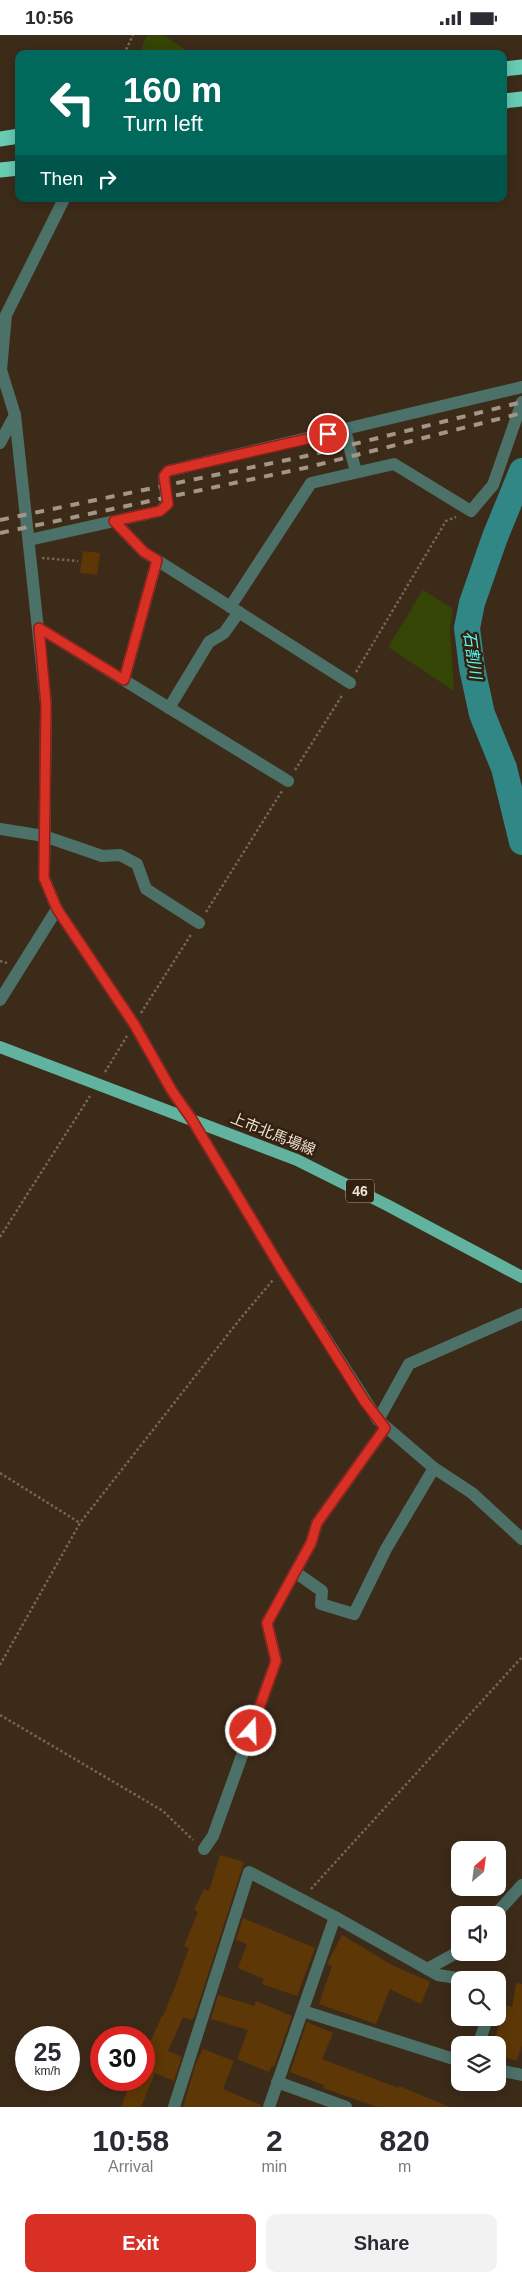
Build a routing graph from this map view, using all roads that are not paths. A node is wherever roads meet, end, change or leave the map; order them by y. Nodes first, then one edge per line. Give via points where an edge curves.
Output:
1 (522, 67) edge
2 (507, 69) edge
3 (522, 99) edge
4 (507, 101) edge
5 (15, 137) edge
6 (0, 139) edge
7 (15, 168) edge
8 (0, 170) edge
9 (62, 202) edge
10 (0, 370) edge
11 (522, 387) edge
12 (522, 402) edge
13 (15, 415) junction
14 (345, 430) junction
15 (0, 443) edge
16 (356, 472) junction
17 (114, 521) junction
18 (29, 540) junction
19 (157, 560) junction
20 (235, 609) junction
21 (39, 628) junction
22 (124, 680) junction
23 (350, 683) road end
24 (169, 708) junction
25 (288, 781) road end
26 (0, 829) edge
27 (44, 836) junction
28 (57, 909) junction
29 (199, 923) road end
30 (0, 1000) edge
31 (0, 1047) edge
32 (191, 1118) junction
33 (522, 1277) edge
34 (522, 1314) edge
35 (382, 1424) junction
36 (434, 1468) junction
37 (522, 1539) edge
38 (295, 1572) junction
39 (204, 1849) road end
40 (522, 1885) edge
41 (503, 1906) edge
42 (335, 1917) junction
43 (451, 1956) edge
44 (427, 1969) junction
45 (451, 1977) edge
46 (303, 2011) junction
47 (451, 2058) edge
48 (506, 2071) edge
49 (522, 2075) edge
50 (277, 2083) junction
51 (174, 2107) edge
52 (268, 2107) edge
53 (346, 2107) edge

1 - 2 highway
3 - 4 highway
5 - 6 highway
7 - 8 highway
9 - 10 street via 6,315
10 - 13 street
11 - 14 street
12 - 16 street via 493,485 472,511 394,464
13 - 15 street
13 - 18 street
14 - 16 street
14 - 17 street via 168,471 164,476 168,504 160,511
16 - 20 street via 311,483
17 - 18 street
17 - 19 street via 144,552
18 - 21 street
19 - 20 street
19 - 22 street
20 - 23 street
20 - 24 street via 224,633 209,641
21 - 22 street
21 - 27 street via 46,704
22 - 24 street
24 - 25 street
26 - 27 street
27 - 28 street via 44,878
27 - 29 street via 102,857 120,855 137,864 146,889
28 - 30 street
28 - 32 street via 134,1024
31 - 32 main road, 上市北馬場線 / 46
32 - 33 main road, 上市北馬場線 / 46 via 298,1160
32 - 35 street via 282,1270
34 - 35 street via 409,1364
35 - 36 street
35 - 38 street via 317,1523 311,1543
36 - 37 street via 472,1493
36 - 38 street via 386,1549 354,1614 321,1604 322,1591
38 - 39 street via 267,1623 276,1661 212,1837
40 - 41 street
42 - 44 street
42 - 46 street
42 - 51 street via 249,1872
43 - 44 street
44 - 45 street
46 - 47 street
46 - 50 street
48 - 49 street
50 - 52 street
50 - 53 street

